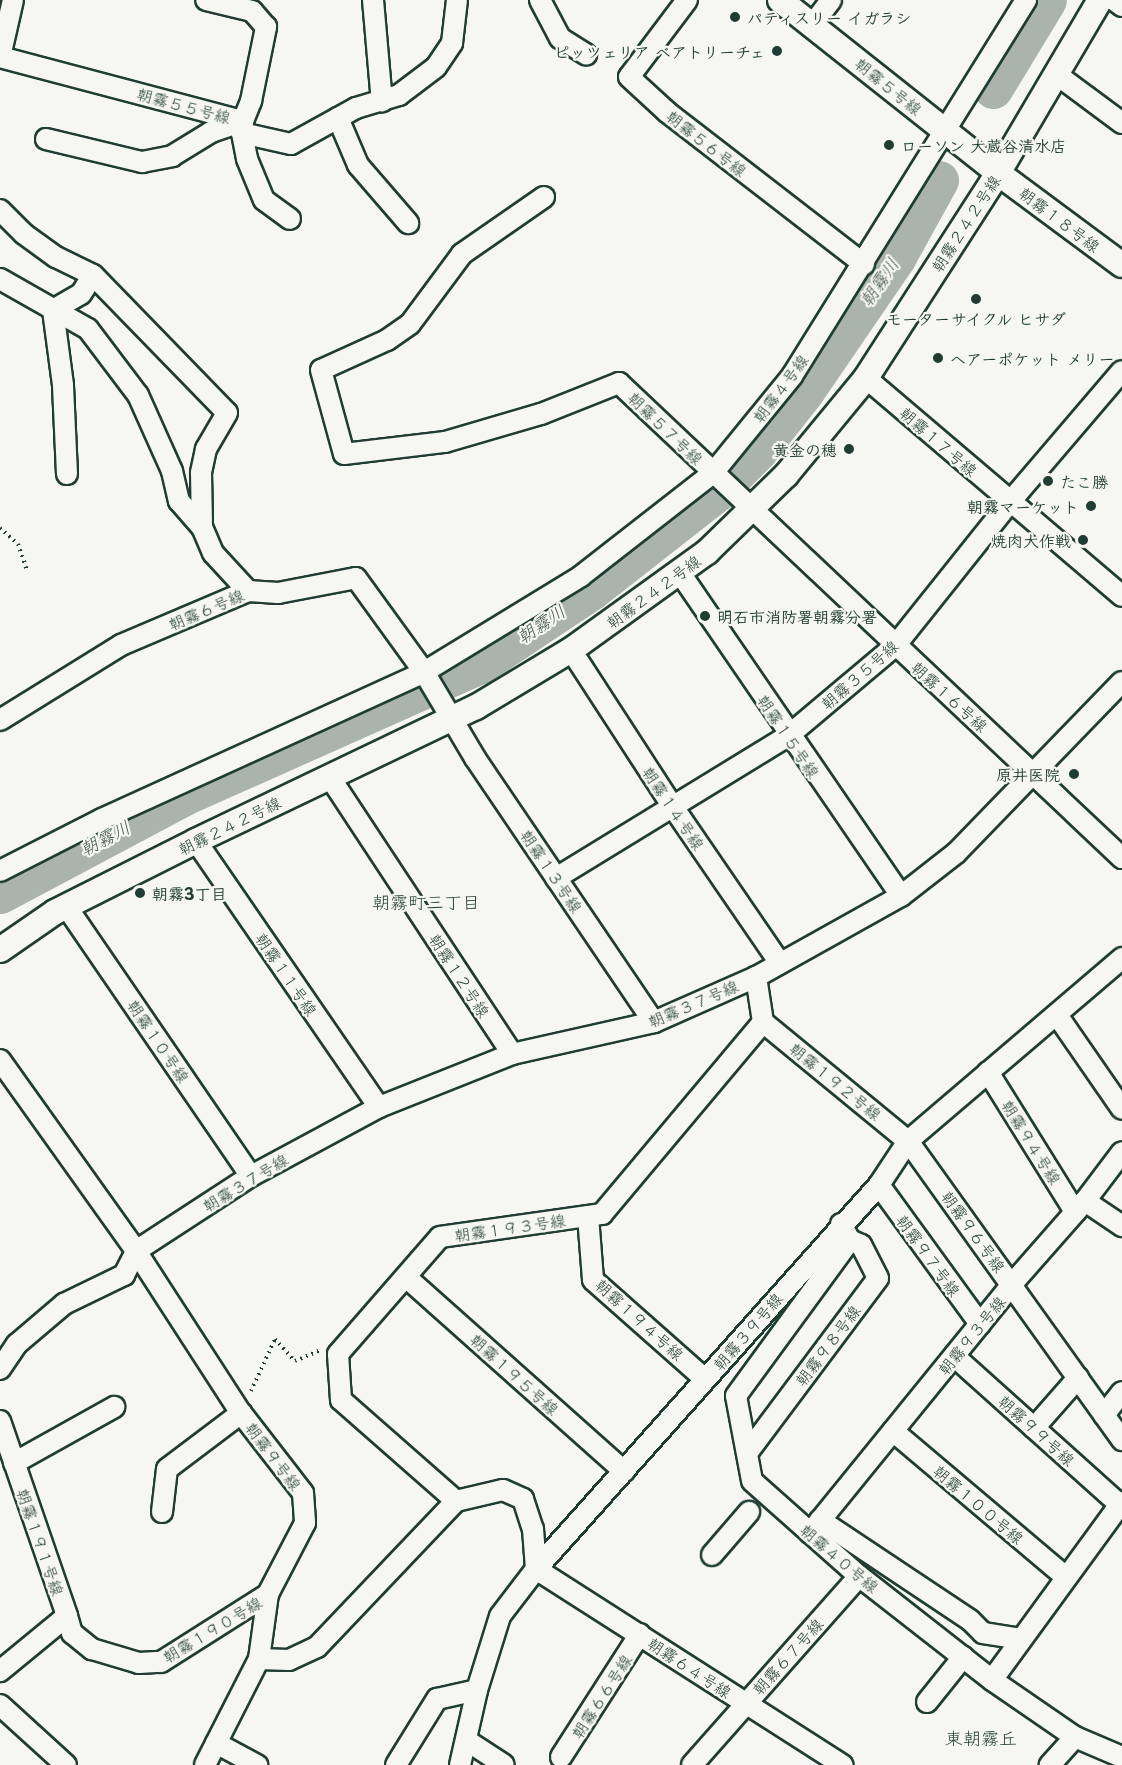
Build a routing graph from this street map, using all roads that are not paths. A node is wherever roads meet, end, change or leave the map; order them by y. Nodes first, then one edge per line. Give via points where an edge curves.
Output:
1 (13, 0) edge
2 (206, 0) edge
3 (374, 0) edge
4 (457, 0) edge
5 (540, 0) edge
6 (687, 0) edge
7 (780, 0) edge
8 (831, 0) edge
9 (1026, 0) edge
10 (1100, 0) edge
11 (1114, 0) edge
12 (1122, 6) edge
13 (813, 24) junction
14 (586, 54) dead end
15 (0, 57) edge
16 (1056, 74) junction
17 (382, 102) junction
18 (338, 118) junction
19 (1122, 123) edge
20 (242, 127) junction
21 (945, 131) junction
22 (46, 139) dead end
23 (998, 173) junction
24 (544, 197) dead end
25 (0, 210) edge
26 (290, 219) dead end
27 (408, 223) dead end
28 (864, 264) junction
29 (1122, 265) edge
30 (93, 275) junction
31 (0, 279) edge
32 (53, 310) junction
33 (1122, 371) edge
34 (866, 378) junction
35 (67, 474) dead end
36 (716, 476) junction
37 (743, 502) junction
38 (1010, 502) junction
39 (202, 527) junction
40 (680, 573) junction
41 (248, 591) junction
42 (1122, 596) edge
43 (895, 646) junction
44 (571, 650) junction
45 (425, 675) junction
46 (1122, 682) edge
47 (446, 710) junction
48 (0, 720) edge
49 (788, 736) junction
50 (1034, 772) junction
51 (329, 776) junction
52 (673, 807) junction
53 (196, 841) junction
54 (1122, 858) edge
55 (0, 871) edge
56 (556, 878) junction
57 (901, 896) junction
58 (66, 906) junction
59 (0, 950) edge
60 (1122, 958) edge
61 (780, 963) junction
62 (756, 976) junction
63 (1057, 1015) junction
64 (654, 1022) junction
65 (763, 1022) junction
66 (513, 1054) junction
67 (0, 1060) edge
68 (988, 1072) junction
69 (379, 1107) junction
70 (1122, 1109) edge
71 (908, 1140) junction
72 (1122, 1152) edge
73 (251, 1176) junction
74 (879, 1185) junction
75 (1080, 1206) junction
76 (588, 1216) junction
77 (1122, 1226) edge
78 (846, 1232) junction
79 (136, 1251) junction
80 (406, 1277) junction
81 (1012, 1284) junction
82 (980, 1324) junction
83 (954, 1356) junction
84 (0, 1369) edge
85 (1078, 1378) junction
86 (705, 1379) junction
87 (1122, 1392) edge
88 (114, 1407) dead end
89 (241, 1413) junction
90 (1104, 1415) junction
91 (0, 1421) edge
92 (1034, 1428) junction
93 (893, 1431) junction
94 (1122, 1440) edge
95 (748, 1452) junction
96 (14, 1463) junction
97 (624, 1471) junction
98 (456, 1501) junction
99 (1121, 1503) edge
100 (162, 1512) dead end
101 (749, 1512) dead end
102 (815, 1526) junction
103 (712, 1556) dead end
104 (536, 1569) junction
105 (859, 1576) junction
106 (1066, 1577) junction
107 (268, 1594) junction
108 (67, 1616) junction
109 (640, 1634) junction
110 (1021, 1639) junction
111 (963, 1657) junction
112 (259, 1659) junction
113 (0, 1671) edge
114 (992, 1680) junction
115 (477, 1690) junction
116 (927, 1702) dead end
117 (745, 1703) junction
118 (0, 1705) edge
119 (1075, 1737) junction
120 (466, 1740) junction
121 (216, 1743) junction
122 (561, 1757) dead end
123 (1122, 1757) edge
124 (66, 1765) edge
125 (205, 1765) edge
126 (256, 1765) edge
127 (396, 1765) edge
128 (460, 1765) edge
129 (504, 1765) edge
130 (692, 1765) edge
131 (843, 1765) edge
132 (1050, 1765) edge

1 - 15 street
2 - 20 street, 朝霧５５号線 via 252,11 266,27
3 - 17 street
4 - 17 street via 452,43 436,67 399,95
5 - 14 street via 560,38
6 - 28 street, 朝霧５６号線 via 629,77 668,112
7 - 13 street, 朝霧５号線
8 - 13 street
9 - 21 street, 朝霧４号線
10 - 16 street, 朝霧２４２号線
11 - 12 street
13 - 21 street, 朝霧５号線
15 - 20 street, 朝霧５５号線
16 - 19 street
16 - 23 street, 朝霧２４２号線
17 - 18 street via 356,108
18 - 20 street via 291,144
18 - 27 street via 358,165
20 - 22 street via 211,132 172,156 142,162
20 - 26 street via 247,159 264,200
21 - 23 street, 朝霧５号線
21 - 28 street, 朝霧４号線
23 - 29 street, 朝霧１８号線
23 - 34 street, 朝霧２４２号線
24 - 36 street, 朝霧５７号線 via 462,254 410,324 387,340 321,370 344,454 445,442 541,414 620,383
25 - 30 street via 56,257
28 - 36 street, 朝霧４号線 via 792,376
30 - 32 street via 81,294
30 - 39 street via 227,413 206,449 201,473
31 - 32 street
32 - 35 street via 63,385
32 - 39 street via 88,329 138,395 172,471 179,501
33 - 38 street, 朝霧３５号線
34 - 37 street, 朝霧２４２号線 via 786,475
34 - 38 street, 朝霧１７号線
36 - 37 street, 朝霧５７号線
36 - 45 street, 朝霧４号線 via 581,576
37 - 40 street, 朝霧２４２号線 via 707,552
37 - 43 street, 朝霧１６号線
38 - 42 street, 朝霧１７号線
38 - 43 street, 朝霧３５号線
39 - 41 street via 213,553
40 - 44 street, 朝霧２４２号線
40 - 49 street, 朝霧１５号線
41 - 45 street, 朝霧６号線 via 278,593 356,578
41 - 48 street, 朝霧６号線 via 122,645
43 - 49 street, 朝霧３５号線
43 - 50 street, 朝霧１６号線
44 - 47 street, 朝霧２４２号線
44 - 52 street, 朝霧１４号線
45 - 47 street, 朝霧１３号線
45 - 55 street, 朝霧４号線 via 102,819
46 - 50 street, 朝霧３７号線
47 - 51 street, 朝霧２４２号線
47 - 56 street, 朝霧１３号線
49 - 52 street, 朝霧３５号線
49 - 57 street, 朝霧１５号線
50 - 54 street, 朝霧１６号線
50 - 57 street, 朝霧３７号線 via 956,853
51 - 53 street, 朝霧２４２号線
51 - 66 street, 朝霧１２号線
52 - 56 street, 朝霧３５号線
52 - 61 street, 朝霧１４号線
53 - 58 street, 朝霧２４２号線
53 - 69 street, 朝霧１１号線
56 - 64 street, 朝霧１３号線
57 - 61 street, 朝霧３７号線
58 - 59 street, 朝霧２４２号線
58 - 73 street, 朝霧１０号線
60 - 63 street, 朝霧３９号線
61 - 62 street, 朝霧３７号線
62 - 64 street, 朝霧３７号線
62 - 65 street
63 - 68 street, 朝霧３９号線
63 - 70 street
64 - 66 street, 朝霧３７号線
65 - 71 street, 朝霧１９２号線
65 - 76 street, 朝霧１９３号線 via 602,1214
66 - 69 street, 朝霧３７号線
67 - 79 street, 朝霧９号線
68 - 71 street, 朝霧３９号線
68 - 75 street, 朝霧９４号線
69 - 73 street, 朝霧３７号線
71 - 74 street, 朝霧３９号線
71 - 81 street, 朝霧９６号線
72 - 75 street, 朝霧９３号線
73 - 79 street, 朝霧３７号線
74 - 78 street, 朝霧３９号線
74 - 82 street, 朝霧９７号線
75 - 77 street, 朝霧９４号線
75 - 81 street, 朝霧９３号線
76 - 80 street, 朝霧１９３号線 via 440,1237
76 - 86 street, 朝霧１９４号線 via 593,1280
78 - 86 street, 朝霧３９号線
78 - 95 street, 朝霧４０号線 via 736,1396
78 - 95 street, 朝霧９８号線 via 861,1245 878,1278
79 - 84 street via 124,1275 64,1304 17,1344
79 - 89 street, 朝霧９号線
80 - 97 street, 朝霧１９５号線
80 - 98 street, 朝霧１９３号線 via 338,1354 341,1400
81 - 82 street, 朝霧９３号線
81 - 85 street, 朝霧９６号線
82 - 83 street, 朝霧９３号線
83 - 92 street, 朝霧９９号線
83 - 93 street, 朝霧９３号線
85 - 90 street, 朝霧９６号線
85 - 92 street
86 - 97 street, 朝霧３９号線
87 - 90 street
88 - 96 street
89 - 100 street via 167,1468
89 - 107 street, 朝霧９号線 via 303,1493 305,1523
90 - 94 street, 朝霧９６号線
91 - 96 street, 朝霧１９１号線
92 - 99 street, 朝霧９９号線
93 - 102 street, 朝霧９３号線
93 - 106 street, 朝霧１００号線
95 - 102 street, 朝霧４０号線 via 752,1481
96 - 108 street, 朝霧１９１号線
97 - 104 street, 朝霧３９号線
98 - 104 street via 503,1490 523,1499 533,1529
98 - 112 street via 317,1647 289,1660
99 - 106 street
101 - 103 street
102 - 105 street, 朝霧４０号線
102 - 110 street via 970,1620 983,1633
104 - 109 street, 朝霧６４号線
104 - 115 street, 朝霧３９号線 via 500,1616
105 - 111 street, 朝霧４０号線
105 - 117 street, 朝霧６７号線
106 - 110 street
107 - 108 street, 朝霧１９０号線 via 161,1662 140,1663 92,1649 72,1633
107 - 112 street, 朝霧９号線
108 - 113 street, 朝霧１９１号線
109 - 117 street, 朝霧６４号線
109 - 122 street, 朝霧６６号線
110 - 114 street
111 - 114 street, 朝霧４０号線
111 - 116 street
112 - 121 street, 朝霧９号線
114 - 119 street, 朝霧４０号線
115 - 120 street, 朝霧３９号線
115 - 127 street via 437,1700
117 - 130 street, 朝霧６７号線
117 - 131 street, 朝霧６４号線
118 - 124 street
119 - 123 street, 朝霧４０号線
119 - 132 street
120 - 128 street, 朝霧３９号線
120 - 129 street
121 - 125 street, 朝霧９号線
121 - 126 street

